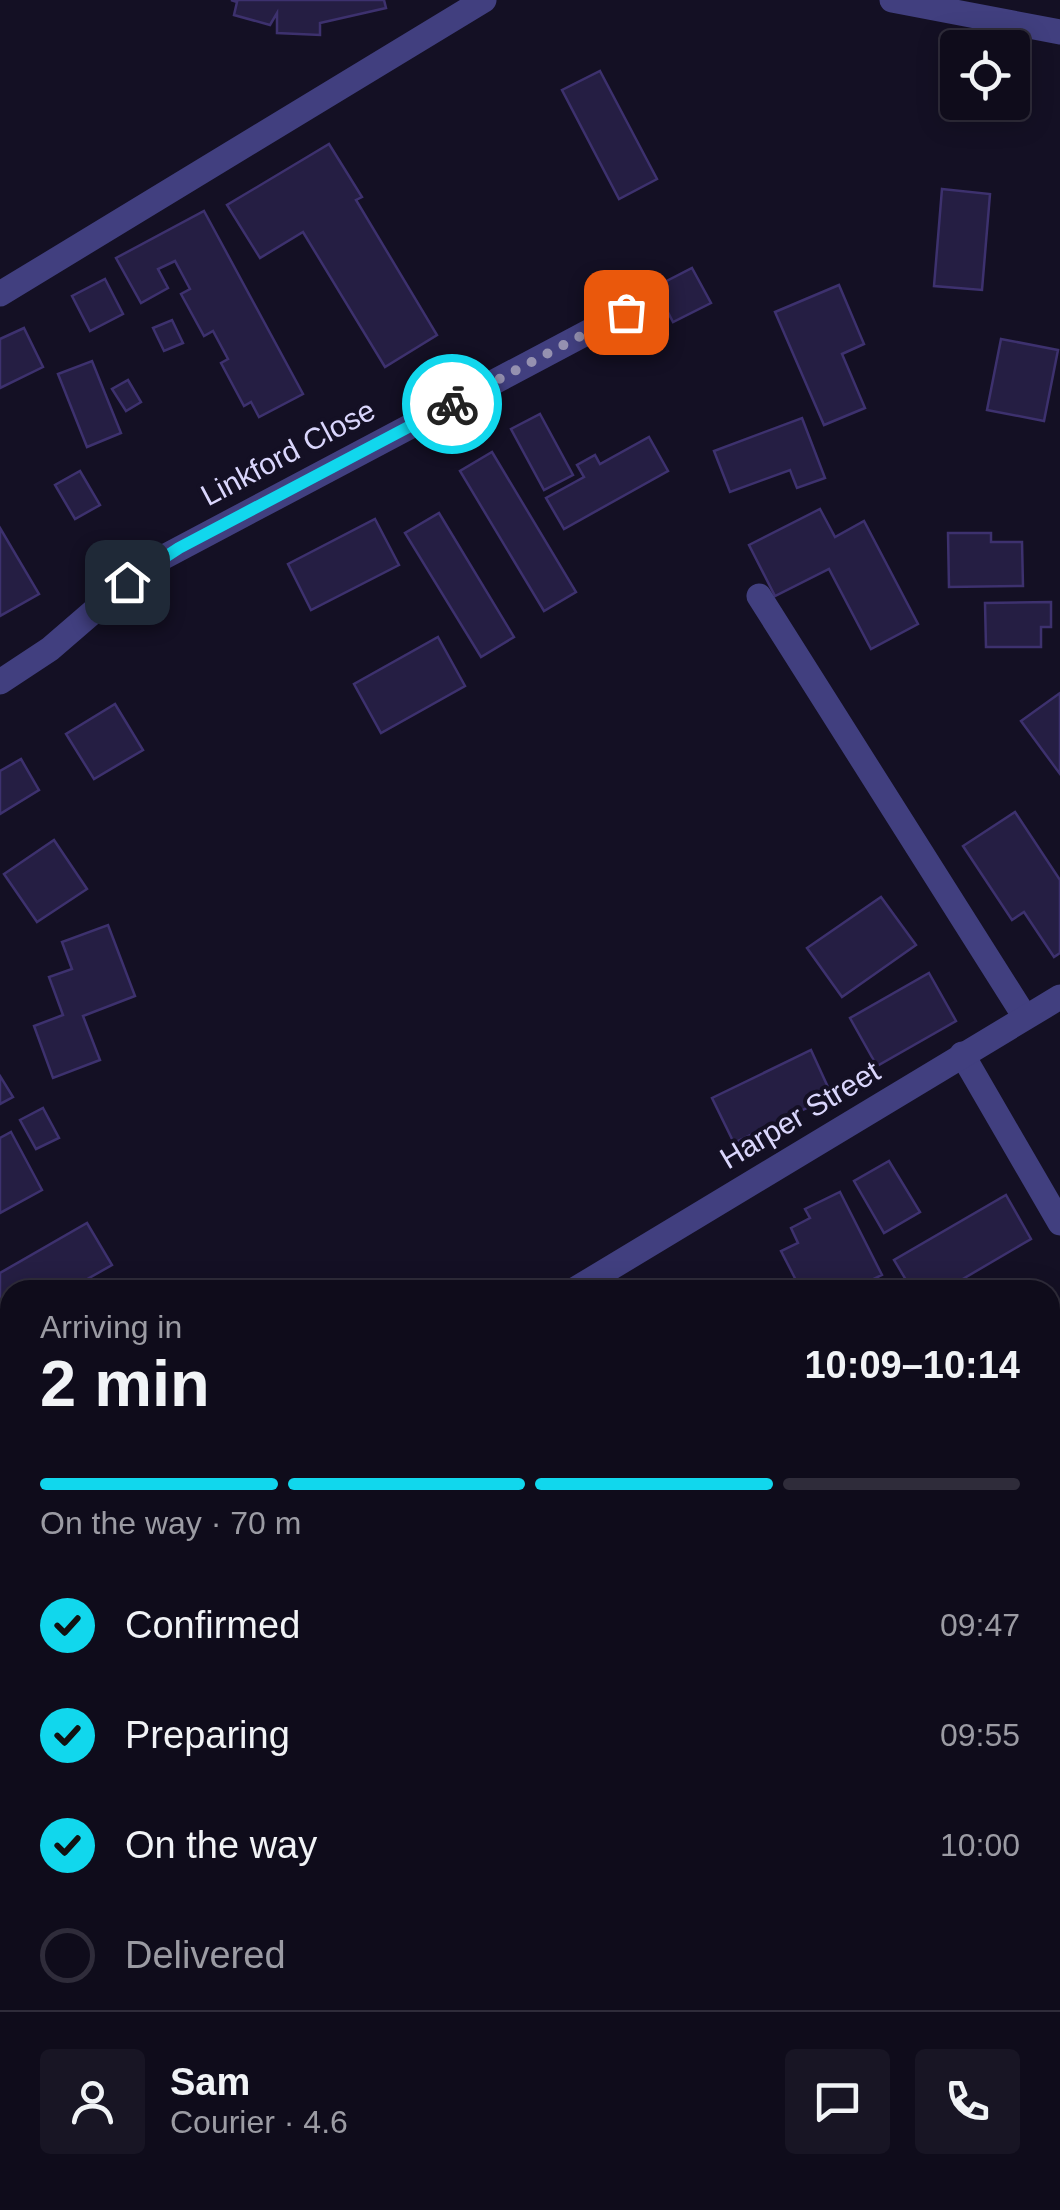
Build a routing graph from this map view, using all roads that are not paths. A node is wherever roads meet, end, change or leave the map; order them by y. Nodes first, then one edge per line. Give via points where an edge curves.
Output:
1 (484, 0) edge
2 (892, 0) edge
3 (1060, 32) edge
4 (0, 294) edge
5 (626, 312) dead end
6 (759, 596) dead end
7 (0, 682) edge
8 (1060, 997) edge
9 (1026, 1017) junction
10 (962, 1054) junction
11 (1060, 1223) edge
12 (590, 1280) edge

1 - 4 street
2 - 3 street
5 - 7 street, Linkford Close via 145,567 50,649
6 - 9 street
8 - 9 street, Harper Street
9 - 10 street, Harper Street
10 - 11 street
10 - 12 street, Harper Street

